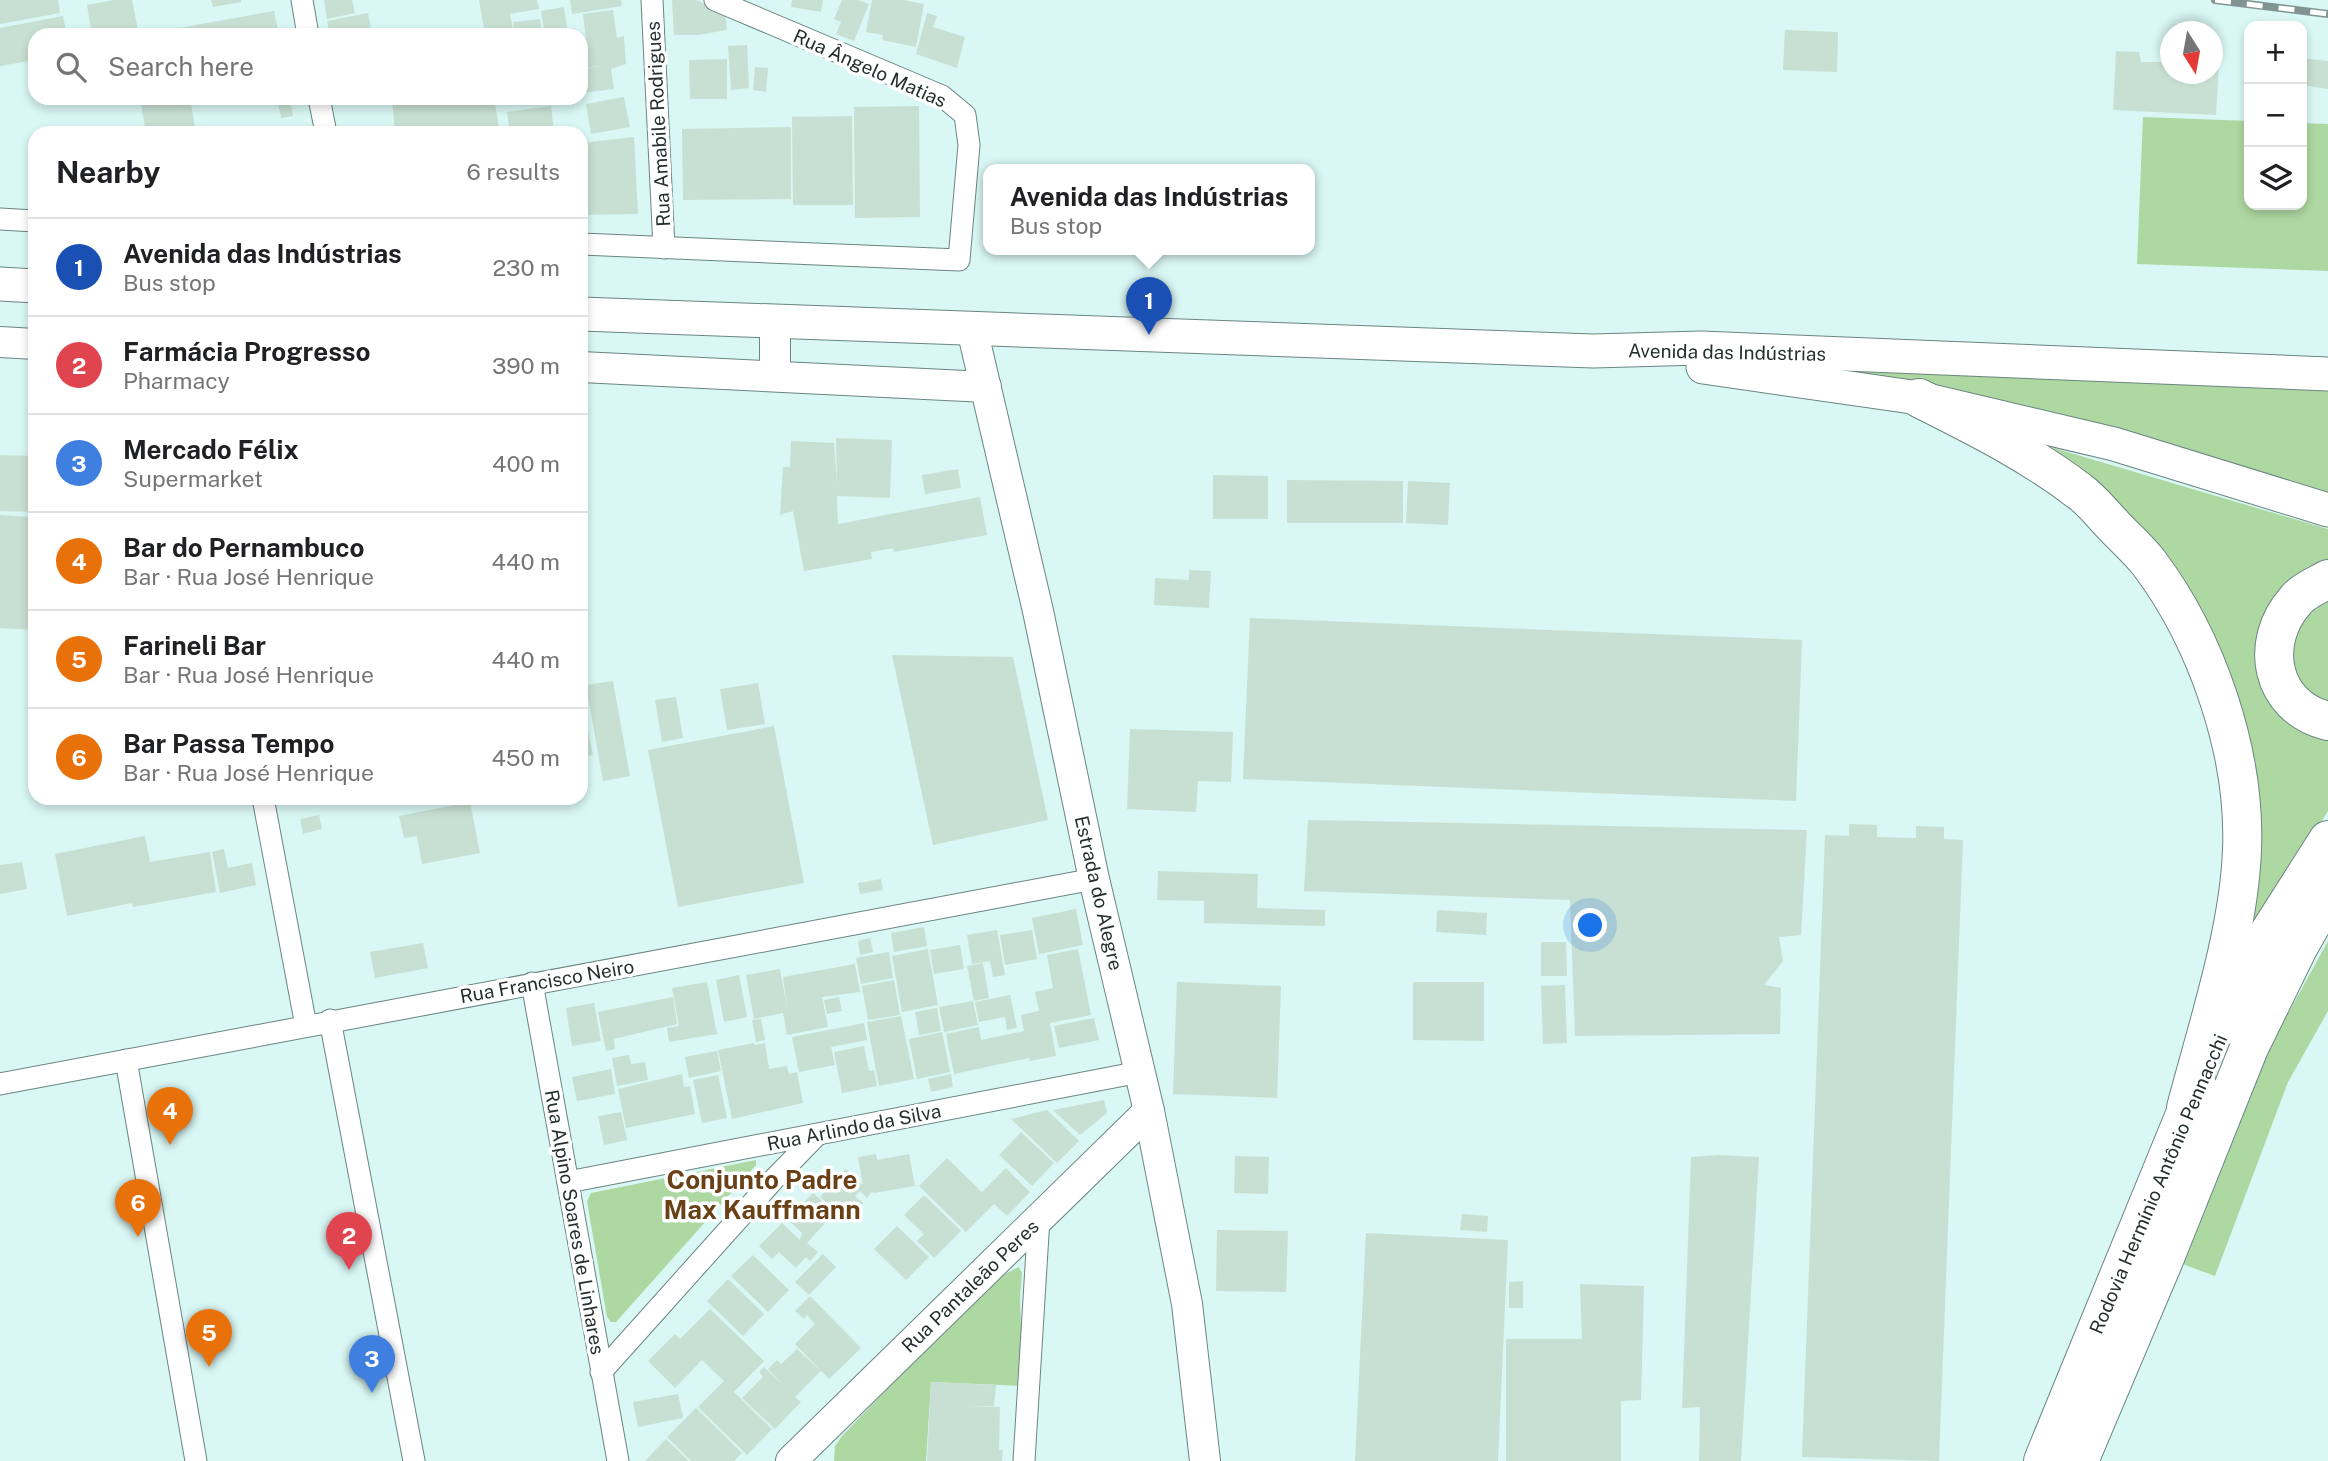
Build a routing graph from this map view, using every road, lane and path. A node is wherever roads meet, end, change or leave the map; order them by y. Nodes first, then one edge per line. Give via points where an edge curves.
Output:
1 (302, 0) edge
2 (652, 0) edge
3 (715, 0) edge
4 (307, 28) edge
5 (320, 105) edge
6 (325, 126) edge
7 (0, 219) edge
8 (28, 221) edge
9 (588, 244) edge
10 (664, 248) junction
11 (0, 284) edge
12 (28, 286) edge
13 (588, 314) edge
14 (775, 322) junction
15 (972, 329) junction
16 (0, 342) edge
17 (28, 344) edge
18 (1593, 351) junction
19 (588, 367) edge
20 (2328, 374) edge
21 (775, 375) junction
22 (986, 387) junction
23 (1919, 398) junction
24 (2328, 510) edge
25 (2328, 579) edge
26 (2328, 721) edge
27 (264, 805) edge
28 (2328, 840) edge
29 (1094, 878) junction
30 (2328, 895) edge
31 (532, 983) junction
32 (330, 1020) junction
33 (306, 1026) junction
34 (126, 1060) junction
35 (1140, 1072) junction
36 (0, 1084) edge
37 (2186, 1108) junction
38 (1149, 1111) junction
39 (817, 1135) junction
40 (568, 1182) junction
41 (1039, 1218) junction
42 (601, 1372) junction
43 (820, 1431) junction
44 (196, 1461) edge
45 (414, 1461) edge
46 (618, 1461) edge
47 (791, 1461) edge
48 (819, 1461) edge
49 (1024, 1461) edge
50 (1205, 1461) edge
51 (2043, 1461) edge
52 (2079, 1461) edge

1 - 4 street
2 - 10 street, Rua Amabile Rodrigues
3 - 10 street, Rua Ângelo Matias via 942,96 965,115 970,145 959,260
5 - 6 street
7 - 8 street
9 - 10 street
11 - 12 main road
13 - 14 main road, Avenida das Indústrias
14 - 15 main road, Avenida das Indústrias
14 - 21 street
15 - 18 main road, Avenida das Indústrias
15 - 22 street, Estrada do Alegre
16 - 17 street
18 - 20 main road, Avenida das Indústrias via 1701,348
18 - 23 main road
19 - 21 street
21 - 22 street
22 - 29 street, Estrada do Alegre
23 - 24 main road via 2114,444
23 - 37 highway via 2011,444 2082,492 2148,563 2191,630 2217,697 2234,753 2242,852 2236,903
25 - 26 highway via 2297,598 2278,628 2272,650 2288,698 2302,711
27 - 33 street
28 - 37 highway, Rodovia Hermínio Antônio Pennacchi via 2265,939
29 - 31 street, Rua Francisco Neiro
29 - 35 street, Estrada do Alegre
30 - 52 highway, Rodovia Hermínio Antônio Pennacchi via 2249,1048
31 - 32 street, Rua Francisco Neiro
31 - 40 street, Rua Alpino Soares de Linhares
32 - 33 street, Rua Francisco Neiro
32 - 45 street
33 - 34 street, Rua Francisco Neiro
34 - 36 street, Rua Francisco Neiro
34 - 44 street
35 - 38 street, Estrada do Alegre
35 - 39 street, Rua Arlindo da Silva
37 - 51 highway, Rodovia Hermínio Antônio Pennacchi
38 - 41 street, Rua Pantaleão Peres
38 - 50 street, Estrada do Alegre via 1187,1304
39 - 40 street, Rua Arlindo da Silva
39 - 42 street
40 - 42 street, Rua Alpino Soares de Linhares
41 - 43 street, Rua Pantaleão Peres
41 - 49 street
42 - 46 street, Rua Alpino Soares de Linhares
43 - 47 street, Rua Pantaleão Peres
43 - 48 street

